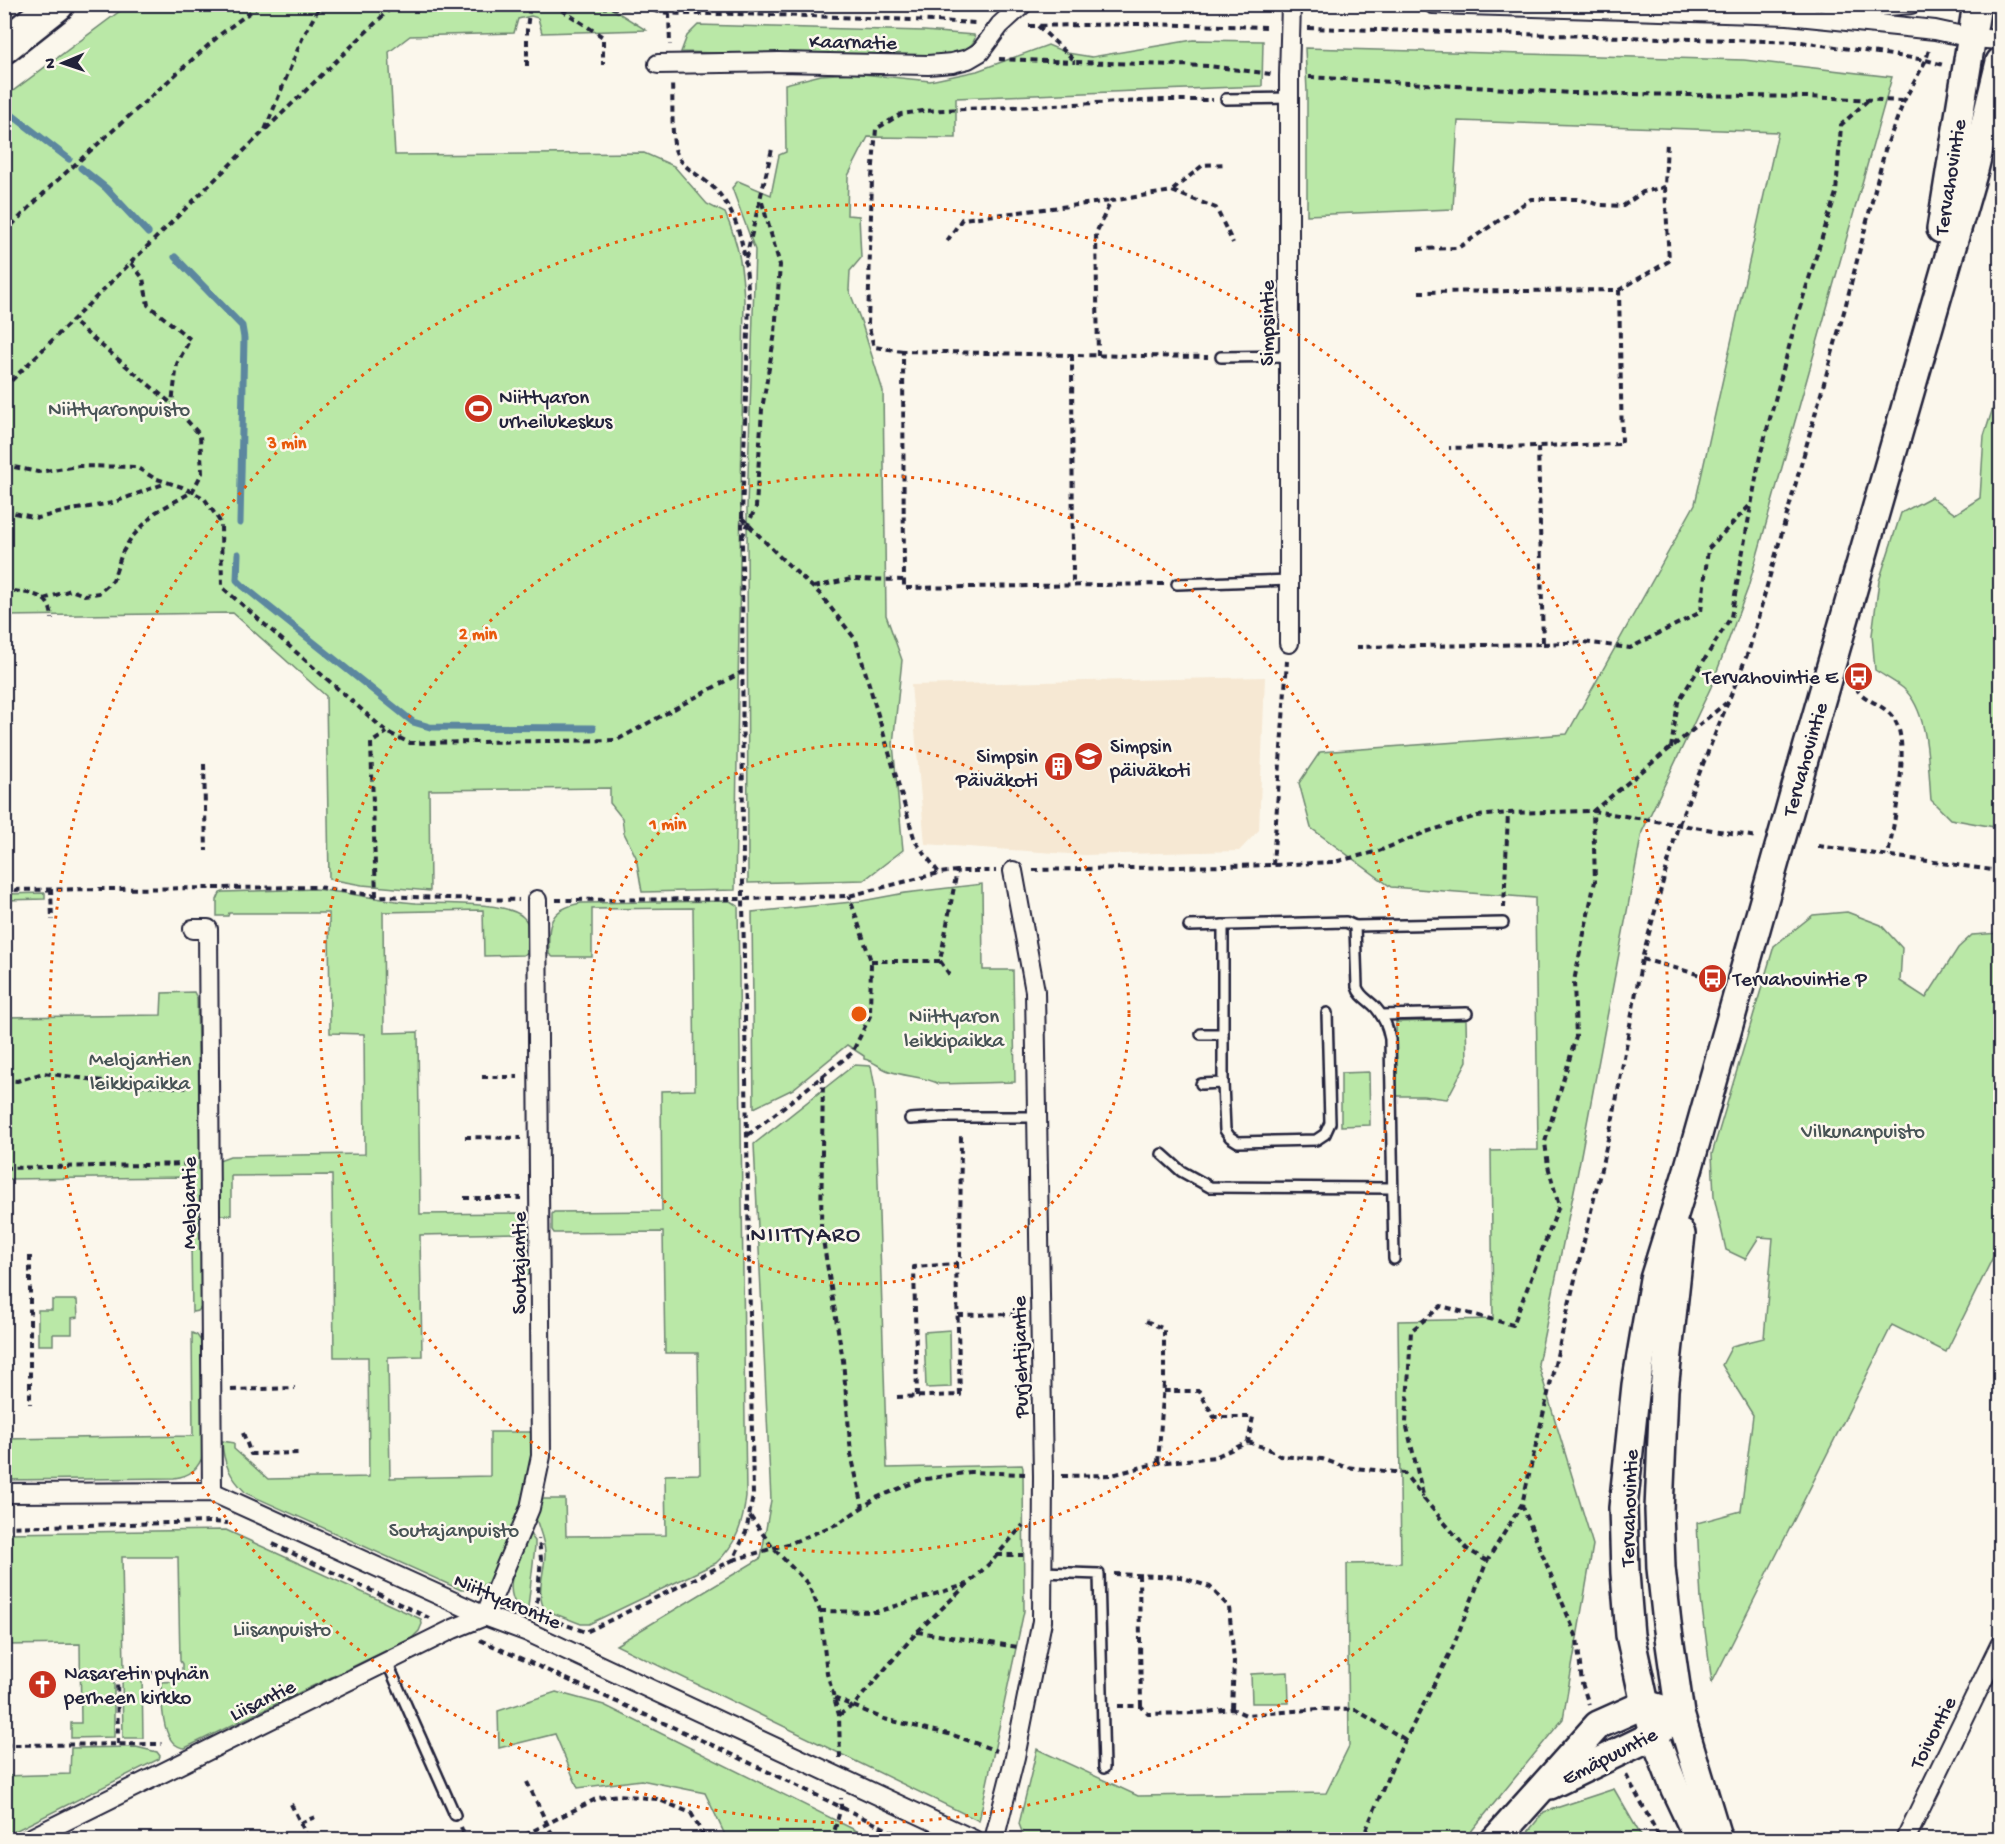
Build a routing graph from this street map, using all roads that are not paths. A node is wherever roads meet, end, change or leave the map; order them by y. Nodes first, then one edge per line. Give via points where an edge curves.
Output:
1 (57, 4) edge
2 (1023, 4) edge
3 (1291, 4) edge
4 (1433, 4) edge
5 (1911, 4) edge
6 (1977, 4) edge
7 (1742, 9) edge
8 (1788, 15) junction
9 (1972, 38) junction
10 (2001, 40) edge
11 (4, 46) edge
12 (2001, 62) edge
13 (664, 64) road end
14 (1289, 98) junction
15 (1226, 99) road end
16 (1921, 348) junction
17 (1289, 356) junction
18 (1221, 357) road end
19 (1289, 580) junction
20 (1178, 584) road end
21 (1288, 642) road end
22 (1013, 871) road end
23 (537, 900) road end
24 (1503, 923) road end
25 (1223, 925) junction
26 (1189, 926) dead end
27 (1355, 926) junction
28 (193, 929) dead end
29 (1327, 1013) dead end
30 (1467, 1013) dead end
31 (1381, 1015) junction
32 (1201, 1034) dead end
33 (1223, 1034) junction
34 (1223, 1083) junction
35 (1201, 1084) dead end
36 (1037, 1117) junction
37 (910, 1119) dead end
38 (1162, 1154) dead end
39 (1688, 1170) junction
40 (1392, 1188) junction
41 (1394, 1259) dead end
42 (212, 1492) junction
43 (4, 1493) edge
44 (1042, 1564) junction
45 (485, 1616) junction
46 (2001, 1645) edge
47 (387, 1662) junction
48 (1645, 1704) junction
49 (1680, 1714) junction
50 (1654, 1735) junction
51 (1104, 1768) dead end
52 (1540, 1789) junction
53 (455, 1815) dead end
54 (27, 1839) edge
55 (974, 1839) edge
56 (994, 1839) edge
57 (1495, 1839) edge
58 (1699, 1839) edge
59 (1718, 1839) edge
60 (1905, 1839) edge

1 - 11 highway
2 - 13 street, Kaarnatie via 1000,25 980,52 952,63
3 - 14 street, Simpsintie
4 - 7 street
5 - 8 street
6 - 9 main road, Tervahovintie
7 - 8 street
8 - 9 street via 1935,30
9 - 10 street
9 - 16 main road, Tervahovintie
12 - 16 main road, Tervahovintie via 1974,170
14 - 15 lane
14 - 17 street, Simpsintie
16 - 39 main road, Tervahovintie
17 - 18 lane
17 - 19 street, Simpsintie
19 - 20 lane
19 - 21 street, Simpsintie
22 - 36 street, Purjehtijantie via 1035,991
23 - 45 street, Soutajantie via 541,1456 536,1490
24 - 27 lane
25 - 26 lane
25 - 27 lane via 1346,922
25 - 33 lane
27 - 31 lane via 1357,987
28 - 42 street, Melojantie via 208,929
29 - 34 lane via 1330,1123 1325,1134 1316,1140 1238,1142 1225,1130
30 - 31 lane
31 - 40 lane via 1390,1039
32 - 33 lane
33 - 34 lane
34 - 35 lane
36 - 37 lane
36 - 44 street, Purjehtijantie
38 - 40 lane via 1181,1172 1210,1187
39 - 48 main road, Tervahovintie via 1654,1279 1635,1385 1623,1508 1630,1635
39 - 49 main road, Tervahovintie via 1664,1390 1659,1510 1666,1612
40 - 41 lane
42 - 43 street, Niittyarontie
42 - 45 street, Niittyarontie
44 - 51 lane via 1098,1574
44 - 56 street, Purjehtijantie via 1042,1622
45 - 47 street, Liisantie
45 - 55 street, Niittyarontie via 528,1632
46 - 60 street, Toivontie
47 - 53 lane
47 - 54 street, Liisantie
48 - 49 main road, Emäpuuntie
48 - 50 main road, Tervahovintie
48 - 52 main road, Emäpuuntie via 1598,1725
49 - 50 main road, Emäpuuntie
49 - 59 main road, Tervahovintie
50 - 52 main road, Emäpuuntie
50 - 58 main road, Tervahovintie
52 - 57 main road, Emäpuuntie

